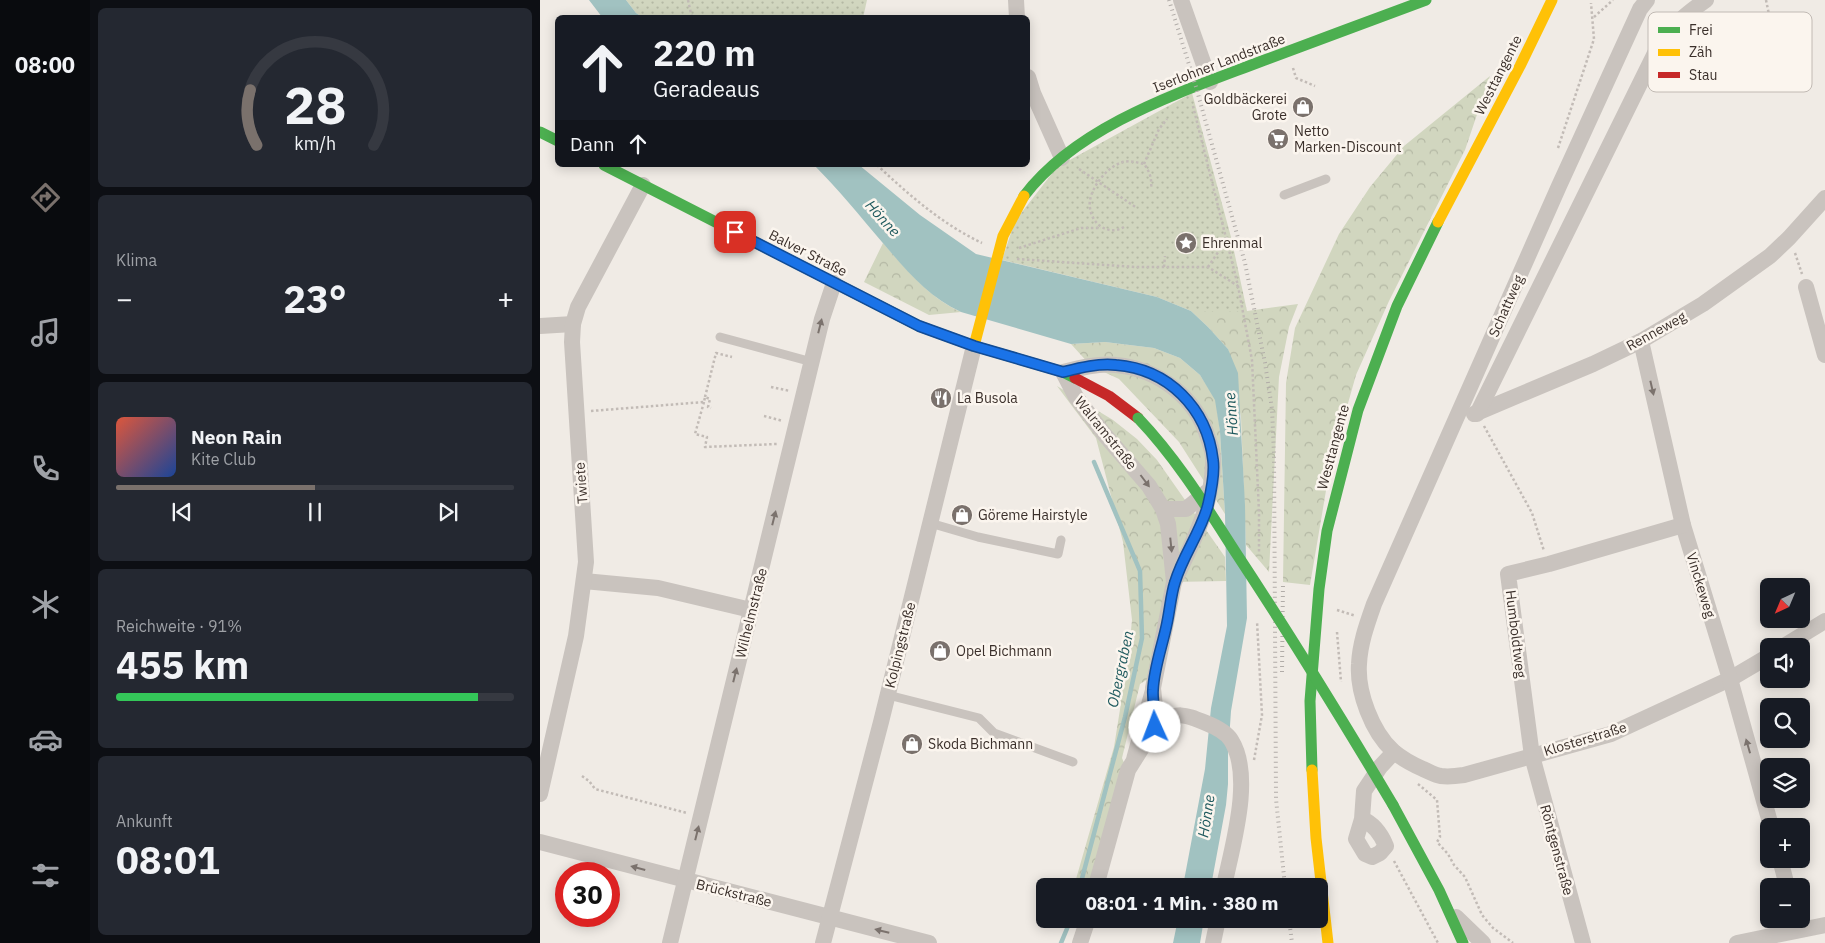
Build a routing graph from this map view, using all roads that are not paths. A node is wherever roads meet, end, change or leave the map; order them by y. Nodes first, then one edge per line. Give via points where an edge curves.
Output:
1 (1016, 0) edge
2 (1181, 0) edge
3 (1426, 0) edge
4 (1552, 0) edge
5 (1706, 0) edge
6 (1397, 5) edge
7 (1643, 5) edge
8 (1690, 12) edge
9 (1018, 15) edge
10 (1648, 67) edge
11 (1210, 82) junction
12 (1030, 83) edge
13 (540, 132) edge
14 (555, 140) edge
15 (1062, 158) junction
16 (608, 167) edge
17 (1326, 178) dead end
18 (643, 185) junction
19 (1284, 195) dead end
20 (1825, 198) edge
21 (834, 283) junction
22 (1806, 287) road end
23 (573, 324) junction
24 (540, 326) edge
25 (720, 337) dead end
26 (1641, 341) junction
27 (974, 346) junction
28 (1825, 355) edge
29 (812, 362) junction
30 (1063, 372) junction
31 (1459, 414) junction
32 (1477, 414) junction
33 (1210, 488) junction
34 (1163, 509) junction
35 (930, 523) junction
36 (1683, 525) junction
37 (1061, 540) dead end
38 (584, 582) junction
39 (1174, 582) junction
40 (1374, 604) joint
41 (751, 610) junction
42 (1825, 621) edge
43 (1797, 638) edge
44 (1760, 661) edge
45 (1156, 674) junction
46 (1730, 679) junction
47 (888, 695) junction
48 (1156, 722) junction
49 (1394, 752) junction
50 (1532, 756) junction
51 (1073, 762) dead end
52 (1128, 770) junction
53 (540, 794) edge
54 (1769, 818) edge
55 (1362, 819) junction
56 (540, 842) edge
57 (1098, 878) edge
58 (1226, 878) edge
59 (685, 881) junction
60 (1451, 912) junction
61 (830, 918) junction
62 (1825, 924) edge
63 (1085, 928) edge
64 (1216, 928) edge
65 (1800, 930) edge
66 (670, 943) edge
67 (823, 943) edge
68 (929, 943) edge
69 (1080, 943) edge
70 (1213, 943) edge
71 (1328, 943) edge
72 (1463, 943) edge
73 (1484, 943) edge
74 (1583, 943) edge
75 (1737, 943) edge

1 - 9 street
2 - 11 street
3 - 6 street, Iserlohner Landstraße
4 - 71 street, Westtangente via 1397,306 1358,410 1340,476 1327,531 1310,701 1315,819
5 - 8 street, Schattweg
6 - 11 street, Iserlohner Landstraße
7 - 31 street, Schattweg
10 - 32 street, Schattweg
11 - 15 street, Iserlohner Landstraße via 1168,97 1094,135
12 - 15 street
13 - 14 street
15 - 27 street, Iserlohner Landstraße via 1047,169 1020,201 1003,236 1002,253
16 - 18 street, Balver Straße
17 - 19 lane
18 - 21 street, Balver Straße
18 - 23 street, Twiete via 578,307
20 - 26 street, Renneweg via 1770,256 1703,304
21 - 27 street, Balver Straße via 919,326
29 -> 21 street, Wilhelmstraße
22 - 28 street
23 - 24 street
23 - 38 street, Twiete via 586,562
25 - 29 lane
26 - 32 street, Renneweg
26 -> 36 street, Vinckeweg
27 - 30 street, Balver Straße
27 - 35 street, Kolpingstraße
41 -> 29 street, Wilhelmstraße
30 - 33 street, Walramstraße via 1114,364 1148,372 1174,388 1198,413 1205,426 1214,462
30 -> 34 street, Walramstraße via 1076,397 1149,486
30 - 60 street, Balver Straße, bridge via 1109,396 1138,418 1186,476 1393,805
31 - 32 street, Renneweg
31 - 40 street, Schattweg
33 - 34 street via 1186,509
33 - 39 street, Walramstraße via 1202,522
34 -> 39 street, Walramstraße via 1170,531
35 - 37 lane via 1058,554
35 - 47 street, Kolpingstraße
36 - 46 street, Vinckeweg
36 - 50 street, Humboldtweg via 1508,574
38 - 41 street via 658,588
38 - 53 street, Twiete via 572,655
39 - 45 street, Walramstraße
40 - 49 street, Klosterstraße via 1361,646 1360,683 1371,718
59 -> 41 street, Wilhelmstraße
42 - 43 street
44 - 46 street, Klosterstraße
45 - 48 street, Walramstraße via 1153,688
45 - 52 lane via 1146,698
46 - 50 street, Klosterstraße via 1611,734
54 -> 46 street, Vinckeweg
47 - 51 lane via 979,718 994,733
47 - 61 street, Kolpingstraße
48 - 52 street
48 - 58 street via 1179,714 1224,732 1235,747 1242,799
49 - 50 street, Klosterstraße via 1440,776 1464,775
49 - 55 street via 1380,766 1364,791
50 - 74 street, Röntgenstraße
52 - 57 street
55 - 55 street via 1356,839 1365,854 1372,857 1386,846 1370,822
59 -> 56 street, Brückstraße
59 - 61 street, Brückstraße
59 - 66 street, Wilhelmstraße
60 - 72 street, Balver Straße
60 - 73 street
61 - 67 street, Kolpingstraße
68 -> 61 street, Brückstraße
62 - 65 street
63 - 69 street
64 - 70 street
65 - 75 street

